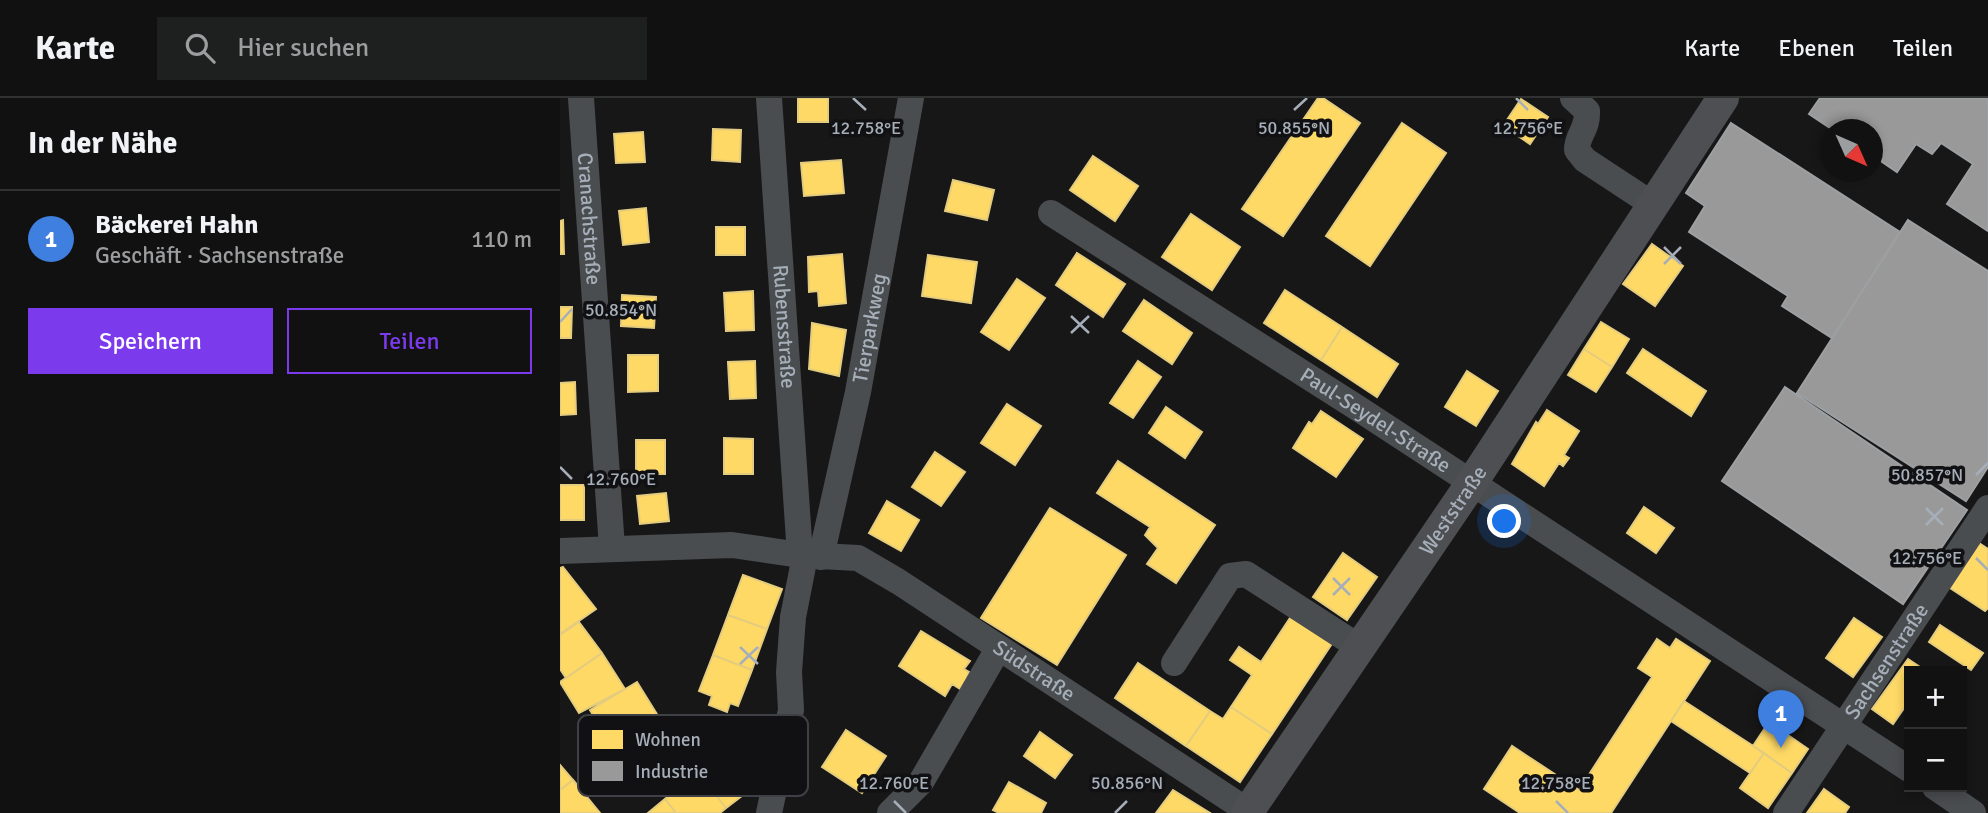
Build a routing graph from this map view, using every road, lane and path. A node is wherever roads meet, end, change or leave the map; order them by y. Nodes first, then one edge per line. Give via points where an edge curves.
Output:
1 (581, 98) edge
2 (769, 98) edge
3 (911, 98) edge
4 (1573, 98) edge
5 (1723, 98) edge
6 (1652, 204) junction
7 (1051, 213) dead end
8 (1471, 484) junction
9 (1988, 508) edge
10 (612, 548) junction
11 (560, 551) edge
12 (809, 556) junction
13 (1359, 647) junction
14 (998, 649) junction
15 (1174, 663) dead end
16 (790, 715) edge
17 (1844, 725) junction
18 (1904, 766) edge
19 (1942, 792) edge
20 (1249, 812) edge
21 (890, 813) edge
22 (1786, 813) edge
23 (1973, 813) edge

1 - 10 street, Cranachstraße
2 - 12 street, Rubensstraße
3 - 12 street, Tierparkweg via 858,392
4 - 6 street via 1587,111 1577,150
5 - 6 main road, Weststraße
6 - 8 main road, Weststraße
7 - 8 street, Paul-Seydel-Straße
8 - 13 main road, Weststraße
8 - 17 street, Paul-Seydel-Straße
9 - 17 street, Sachsenstraße
10 - 11 street, Südstraße
10 - 12 street, Südstraße via 732,545
12 - 14 street, Südstraße via 858,558
12 - 16 street via 793,617
13 - 15 street via 1246,574 1230,576
13 - 20 main road, Weststraße
14 - 20 street, Südstraße
14 - 21 street via 921,782
17 - 18 street, Paul-Seydel-Straße
17 - 22 street, Sachsenstraße
19 - 23 street

